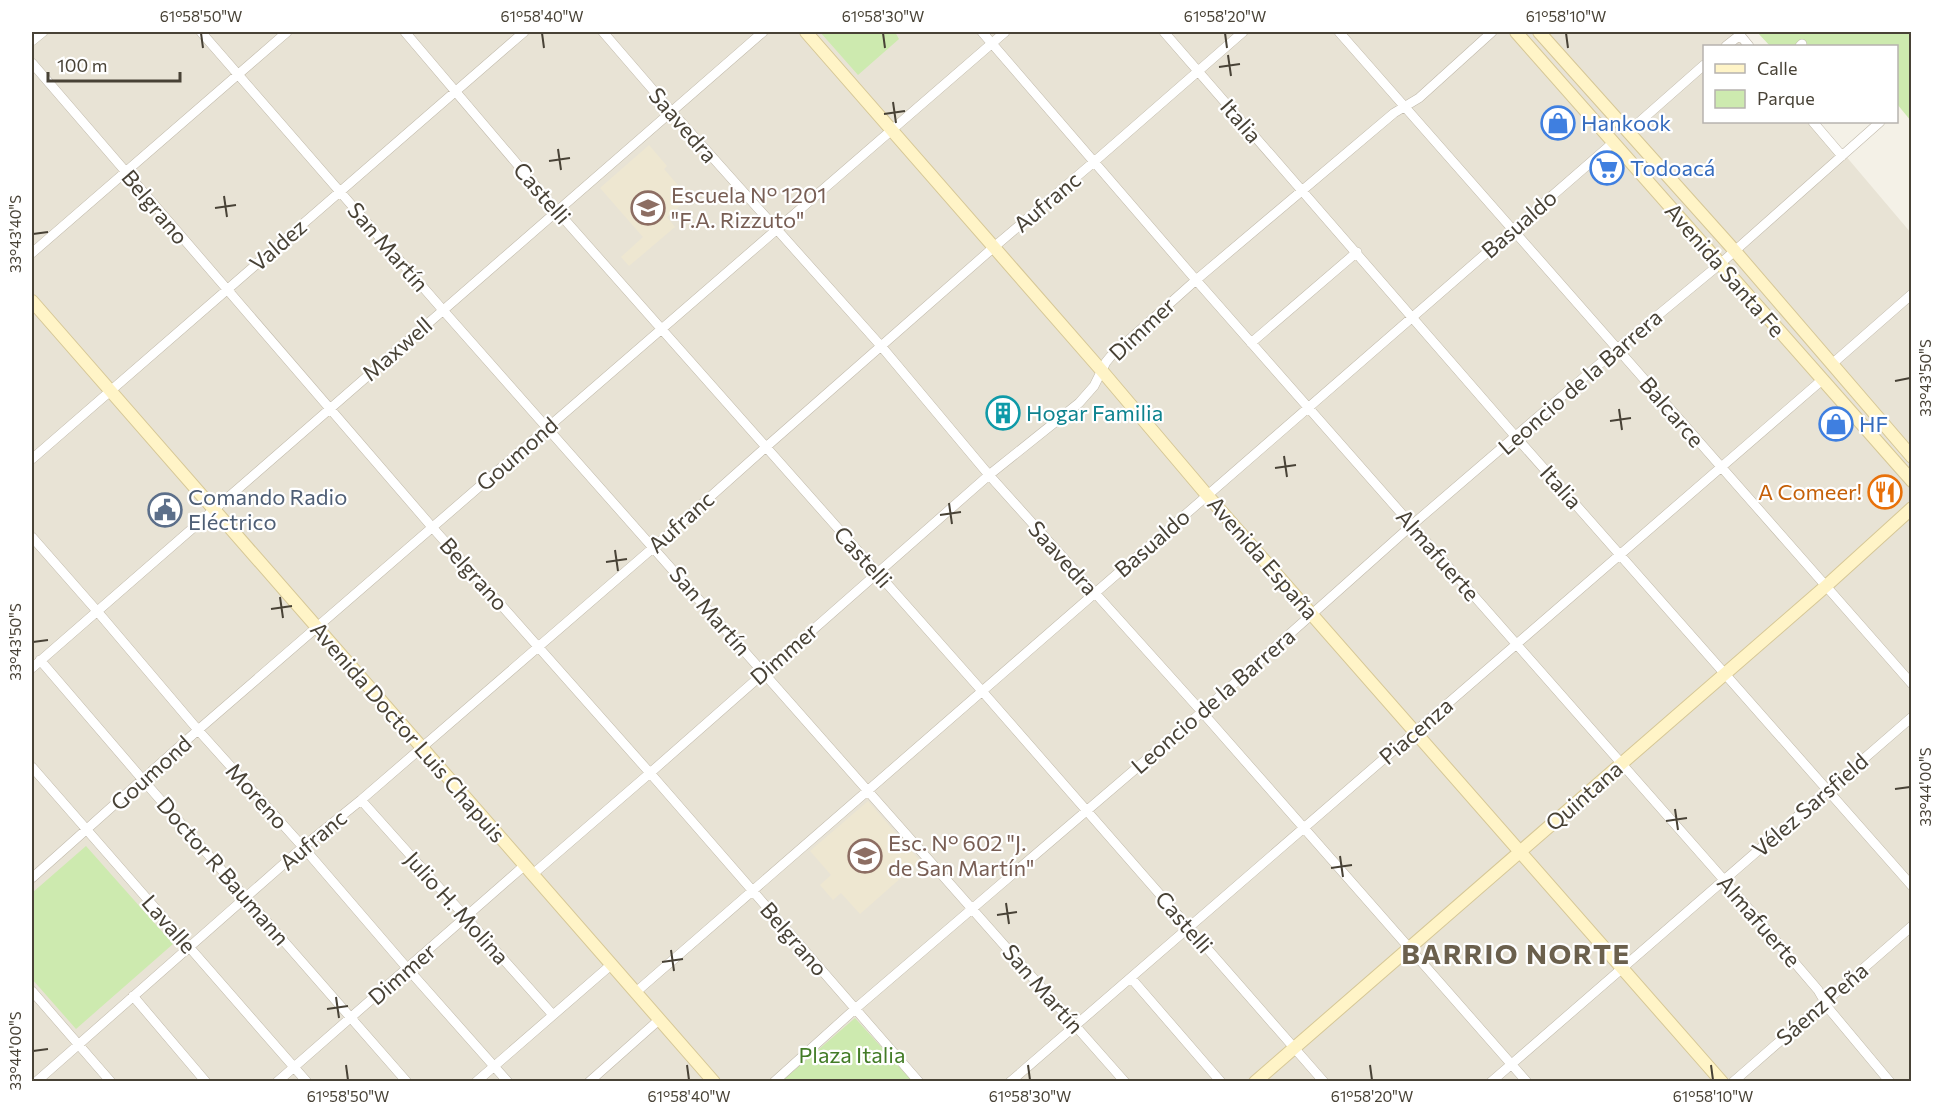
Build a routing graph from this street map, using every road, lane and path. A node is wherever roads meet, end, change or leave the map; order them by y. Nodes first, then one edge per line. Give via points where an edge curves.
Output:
1 (43, 32) edge
2 (201, 32) edge
3 (287, 32) edge
4 (405, 32) edge
5 (524, 32) edge
6 (603, 32) edge
7 (763, 32) edge
8 (806, 32) edge
9 (982, 32) edge
10 (1005, 32) edge
11 (1164, 32) edge
12 (1243, 32) edge
13 (1339, 32) edge
14 (1492, 32) edge
15 (1516, 32) edge
16 (1539, 32) edge
17 (1738, 33) edge
18 (32, 41) edge
19 (992, 43) junction
20 (1727, 45) edge
21 (1748, 45) edge
22 (32, 63) edge
23 (1703, 66) edge
24 (1199, 70) junction
25 (238, 74) junction
26 (456, 91) junction
27 (1405, 106) junction
28 (672, 112) junction
29 (1814, 123) edge
30 (1879, 123) edge
31 (891, 131) junction
32 (1628, 132) junction
33 (1614, 142) junction
34 (1842, 156) junction
35 (1095, 161) junction
36 (125, 171) junction
37 (340, 191) junction
38 (1301, 191) junction
39 (556, 211) junction
40 (775, 229) junction
41 (1512, 230) junction
42 (994, 247) junction
43 (1734, 250) junction
44 (1357, 252) junction
45 (32, 253) edge
46 (1720, 264) junction
47 (1196, 280) junction
48 (226, 290) junction
49 (1911, 294) edge
50 (32, 301) edge
51 (442, 309) junction
52 (1412, 317) junction
53 (661, 329) junction
54 (1251, 343) junction
55 (881, 346) junction
56 (1617, 348) junction
57 (1832, 364) junction
58 (1102, 371) junction
59 (1822, 380) junction
60 (110, 391) junction
61 (1308, 407) junction
62 (329, 408) junction
63 (547, 428) junction
64 (1516, 437) junction
65 (766, 447) junction
66 (1911, 457) edge
67 (32, 459) edge
68 (1721, 468) junction
69 (989, 475) junction
70 (1911, 481) edge
71 (1207, 495) junction
72 (1911, 508) edge
73 (214, 509) junction
74 (1412, 525) junction
75 (432, 527) junction
76 (32, 537) edge
77 (654, 548) junction
78 (1621, 554) junction
79 (878, 574) junction
80 (1826, 586) junction
81 (1095, 593) junction
82 (97, 610) junction
83 (1312, 614) junction
84 (317, 627) junction
85 (1517, 644) junction
86 (538, 646) junction
87 (40, 660) junction
88 (32, 668) edge
89 (763, 673) junction
90 (1724, 673) junction
91 (1911, 684) edge
92 (982, 691) junction
93 (1202, 712) junction
94 (1911, 717) edge
95 (198, 730) junction
96 (1415, 732) junction
97 (421, 747) junction
98 (1621, 763) junction
99 (32, 767) edge
100 (650, 773) junction
101 (143, 780) junction
102 (868, 790) junction
103 (1827, 790) junction
104 (361, 800) junction
105 (1087, 811) junction
106 (1304, 827) junction
107 (86, 830) junction
108 (303, 847) junction
109 (1520, 852) junction
110 (529, 869) junction
111 (32, 878) edge
112 (1724, 880) junction
113 (1911, 886) edge
114 (753, 892) junction
115 (246, 898) junction
116 (973, 910) junction
117 (465, 918) junction
118 (1911, 926) edge
119 (1189, 927) junction
120 (190, 947) junction
121 (1410, 947) junction
122 (612, 964) junction
123 (1622, 968) junction
124 (407, 969) junction
125 (1131, 978) junction
126 (32, 991) edge
127 (636, 992) junction
128 (133, 996) junction
129 (1824, 1003) junction
130 (855, 1009) junction
131 (553, 1015) junction
132 (350, 1018) junction
133 (660, 1019) junction
134 (1076, 1026) junction
135 (79, 1044) junction
136 (1294, 1047) junction
137 (1512, 1064) junction
138 (493, 1066) junction
139 (294, 1067) junction
140 (36, 1082) edge
141 (111, 1082) edge
142 (206, 1082) edge
143 (278, 1082) edge
144 (307, 1082) edge
145 (407, 1082) edge
146 (476, 1082) edge
147 (508, 1082) edge
148 (589, 1082) edge
149 (714, 1082) edge
150 (774, 1082) edge
151 (919, 1082) edge
152 (1010, 1082) edge
153 (1125, 1082) edge
154 (1221, 1082) edge
155 (1255, 1082) edge
156 (1324, 1082) edge
157 (1491, 1082) edge
158 (1527, 1082) edge
159 (1722, 1082) edge
160 (1733, 1082) edge
161 (1890, 1082) edge

1 - 18 street
2 - 25 street, San Martín
3 - 25 street
4 - 26 street, Castelli
5 - 26 street, Valdez
6 - 28 street, Saavedra
7 - 28 street, Maxwell
8 - 31 main road, Avenida España
9 - 19 street, Almafuerte
10 - 19 street, Goumond
11 - 24 street, Italia
12 - 24 street, Aufranc
13 - 27 street, Balcarce
14 - 27 street, Dimmer
15 - 33 main road, Avenida Santa Fe
16 - 32 main road, Avenida Santa Fe
17 - 20 street
17 - 21 street
19 - 31 street, Goumond
19 - 35 street, Almafuerte
22 - 36 street, Belgrano
23 - 32 street
24 - 35 street, Aufranc
24 - 38 street, Italia
25 - 36 street
25 - 37 street, San Martín
26 - 37 street, Valdez
26 - 39 street, Castelli
27 - 38 street, Dimmer
27 - 41 street, Balcarce
28 - 39 street, Maxwell
28 - 40 street, Saavedra
29 - 34 street
30 - 34 street, Leoncio de la Barrera
31 - 40 street, Goumond
31 - 42 main road, Avenida España
32 - 43 main road, Avenida Santa Fe
33 - 41 street, Basualdo
33 - 46 main road, Avenida Santa Fe
34 - 43 street, Leoncio de la Barrera
35 - 42 street, Aufranc
35 - 47 street, Almafuerte
36 - 45 street
36 - 48 street, Belgrano
37 - 48 street, Valdez
37 - 51 street, San Martín
38 - 44 street, Italia
38 - 47 street, Dimmer
39 - 51 street, Maxwell
39 - 53 street, Castelli
40 - 53 street, Goumond
40 - 55 street, Saavedra
41 - 52 street, Basualdo
41 - 56 street, Balcarce
42 - 55 street, Aufranc
42 - 58 main road, Avenida España
43 - 46 street, Leoncio de la Barrera
43 - 57 main road, Avenida Santa Fe
44 - 52 street, Italia
44 - 54 street
46 - 56 street, Leoncio de la Barrera
46 - 59 main road, Avenida Santa Fe
47 - 54 street, Almafuerte
47 - 58 street, Dimmer via 1111,356
48 - 60 street, Valdez
48 - 62 street, Belgrano
49 - 57 street
50 - 60 main road, Avenida Doctor Luis Chapuis
51 - 62 street, Maxwell
51 - 63 street, San Martín
52 - 61 street, Basualdo
52 - 64 street, Italia
53 - 63 street, Goumond
53 - 65 street, Castelli
54 - 61 street, Almafuerte
55 - 65 street, Aufranc
55 - 69 street, Saavedra
56 - 64 street, Leoncio de la Barrera
56 - 68 street, Balcarce
57 - 66 main road, Avenida Santa Fe
58 - 69 street, Dimmer via 1079,403
58 - 71 main road, Avenida España
59 - 68 street, Piacenza
59 - 70 main road, Avenida Santa Fe
60 - 67 street, Valdez
60 - 73 main road, Avenida Doctor Luis Chapuis
61 - 71 street, Basualdo
61 - 74 street, Almafuerte
62 - 73 street, Maxwell
62 - 75 street, Belgrano
63 - 75 street, Goumond
63 - 77 street, San Martín
64 - 74 street, Leoncio de la Barrera
64 - 78 street, Italia
65 - 77 street, Aufranc
65 - 79 street, Castelli
68 - 78 street, Piacenza
68 - 80 street, Balcarce
69 - 79 street, Dimmer
69 - 81 street, Saavedra
71 - 81 street, Basualdo
71 - 83 main road, Avenida España
72 - 80 main road, Quintana
73 - 82 street, Maxwell
73 - 84 main road, Avenida Doctor Luis Chapuis
74 - 83 street, Leoncio de la Barrera
74 - 85 street, Almafuerte
75 - 84 street, Goumond
75 - 86 street, Belgrano
76 - 82 street, Moreno
77 - 86 street, Aufranc
77 - 89 street, San Martín
78 - 85 street, Piacenza
78 - 90 street, Italia
79 - 89 street, Dimmer
79 - 92 street, Castelli
80 - 90 main road, Quintana
80 - 91 street, Balcarce
81 - 92 street, Basualdo
81 - 93 street, Saavedra
82 - 87 street, Maxwell
82 - 95 street, Moreno
83 - 93 street, Leoncio de la Barrera
83 - 96 main road, Avenida España
84 - 95 street, Goumond
84 - 97 main road, Avenida Doctor Luis Chapuis
85 - 96 street, Piacenza
85 - 98 street, Almafuerte
86 - 97 street, Aufranc
86 - 100 street, Belgrano
87 - 88 street, Maxwell
87 - 101 street, Doctor R Baumann
89 - 100 street, Dimmer
89 - 102 street, San Martín
90 - 98 main road, Quintana
90 - 103 street, Italia
92 - 102 street, Basualdo
92 - 105 street, Castelli
93 - 105 street, Leoncio de la Barrera
93 - 106 street, Saavedra
94 - 103 street, Vélez Sarsfield
95 - 101 street, Goumond
95 - 108 street, Moreno
96 - 106 street, Piacenza
96 - 109 main road, Avenida España
97 - 104 street, Aufranc
97 - 110 main road, Avenida Doctor Luis Chapuis
98 - 109 main road, Quintana
98 - 112 street, Almafuerte
99 - 107 street, Lavalle
100 - 110 street, Dimmer
100 - 114 street, Belgrano
101 - 107 street, Goumond
101 - 115 street, Doctor R Baumann
102 - 114 street, Basualdo
102 - 116 street, San Martín
103 - 112 street, Vélez Sarsfield
103 - 113 street, Italia
104 - 108 street, Aufranc
104 - 117 street, Julio H. Molina
105 - 116 street, Leoncio de la Barrera
105 - 119 street, Castelli
106 - 119 street, Piacenza
106 - 121 street, Saavedra
107 - 111 street, Goumond
107 - 120 street, Lavalle
108 - 115 street, Aufranc
108 - 124 street, Moreno
109 - 121 main road, Quintana
109 - 123 main road, Avenida España
110 - 117 street, Dimmer
110 - 122 main road, Avenida Doctor Luis Chapuis
112 - 123 street, Vélez Sarsfield
112 - 129 street, Almafuerte via 1818,990
114 - 127 street, Basualdo
114 - 130 street, Belgrano
115 - 120 street, Aufranc
115 - 132 street, Doctor R Baumann
116 - 130 street, Leoncio de la Barrera
116 - 134 street, San Martín
117 - 124 street, Dimmer
117 - 131 street, Julio H. Molina
118 - 129 street, Sáenz Peña
119 - 125 street, Piacenza
119 - 136 street, Castelli
120 - 128 street, Aufranc
120 - 139 street, Lavalle
121 - 136 main road, Quintana
121 - 137 street, Saavedra
122 - 127 main road, Avenida Doctor Luis Chapuis
122 - 131 street
123 - 137 street, Vélez Sarsfield
123 - 159 main road, Avenida España
124 - 132 street, Dimmer
124 - 138 street, Moreno
125 - 134 street, Piacenza
125 - 154 street
126 - 135 street
127 - 133 main road, Avenida Doctor Luis Chapuis
128 - 135 street, Aufranc
128 - 142 street
129 - 160 street, Sáenz Peña
129 - 161 street, Almafuerte
130 - 150 street, Leoncio de la Barrera
130 - 151 street, Belgrano
131 - 138 street
132 - 139 street, Dimmer
132 - 145 street, Doctor R Baumann
133 - 148 street
133 - 149 main road, Avenida Doctor Luis Chapuis
134 - 152 street, Piacenza
134 - 153 street, San Martín
135 - 140 street, Aufranc
135 - 141 street
136 - 155 main road, Quintana
136 - 156 street, Castelli
137 - 157 street, Vélez Sarsfield
137 - 158 street, Saavedra
138 - 146 street
138 - 147 street, Moreno
139 - 143 street, Dimmer
139 - 144 street, Lavalle

